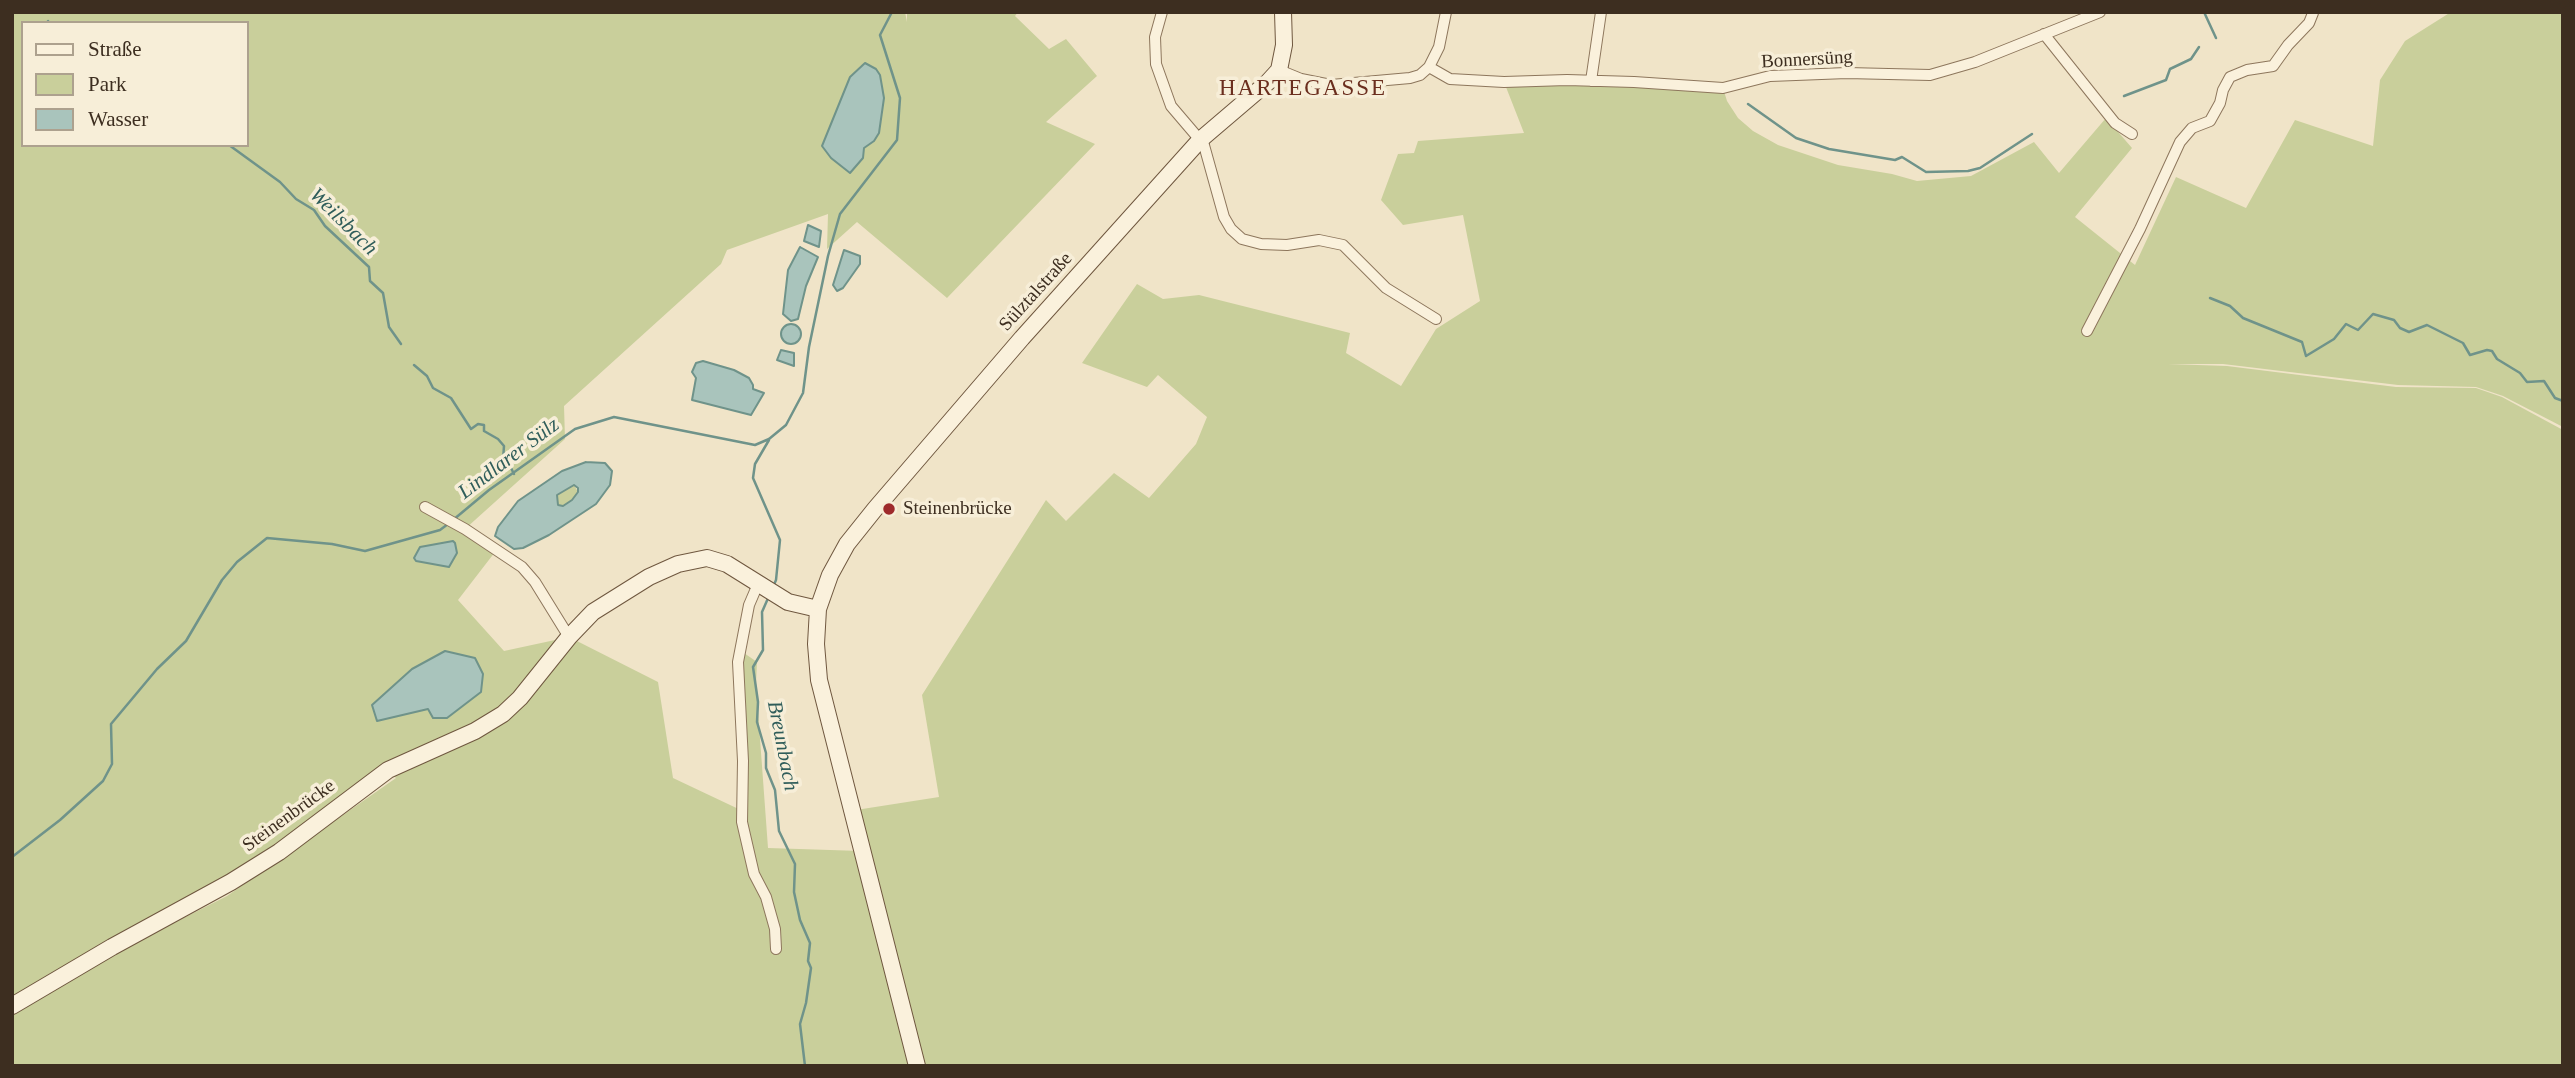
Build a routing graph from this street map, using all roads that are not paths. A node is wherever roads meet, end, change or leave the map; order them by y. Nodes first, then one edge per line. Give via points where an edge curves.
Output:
1 (1162, 12) edge
2 (1283, 12) edge
3 (1446, 12) edge
4 (1601, 12) edge
5 (2100, 12) edge
6 (2313, 13) edge
7 (2044, 34) junction
8 (1429, 67) junction
9 (1279, 70) junction
10 (1591, 81) junction
11 (2132, 134) dead end
12 (1201, 139) junction
13 (1436, 319) dead end
14 (2087, 331) dead end
15 (425, 507) dead end
16 (767, 589) junction
17 (818, 609) junction
18 (569, 637) junction
19 (776, 949) dead end
20 (12, 1006) edge
21 (917, 1066) edge

1 - 12 street via 1155,37 1156,64 1171,106
2 - 9 main road
3 - 8 street via 1439,47
4 - 10 street
5 - 7 street, Bonnersüng
6 - 14 street via 2273,66 2230,77 2210,121 2192,128 2180,142
7 - 10 street, Bonnersüng via 1930,75 1770,76 1723,88
7 - 11 street via 2115,123
8 - 9 street via 1410,78 1331,85
8 - 10 street, Bonnersüng via 1450,79
9 - 12 main road, Sülztalstraße
12 - 13 street via 1224,217 1242,239 1261,244 1319,240 1343,245 1386,288
12 - 17 main road, Sülztalstraße via 861,526 830,575
15 - 18 street via 522,567
16 - 17 main road, Steinenbrücke via 788,601
16 - 18 main road, Steinenbrücke via 707,558 678,564 621,593 593,612
16 - 19 street via 748,605 738,662 742,822 754,874 775,929
17 - 21 main road via 819,680
18 - 20 main road, Steinenbrücke via 503,714 388,770 279,852

